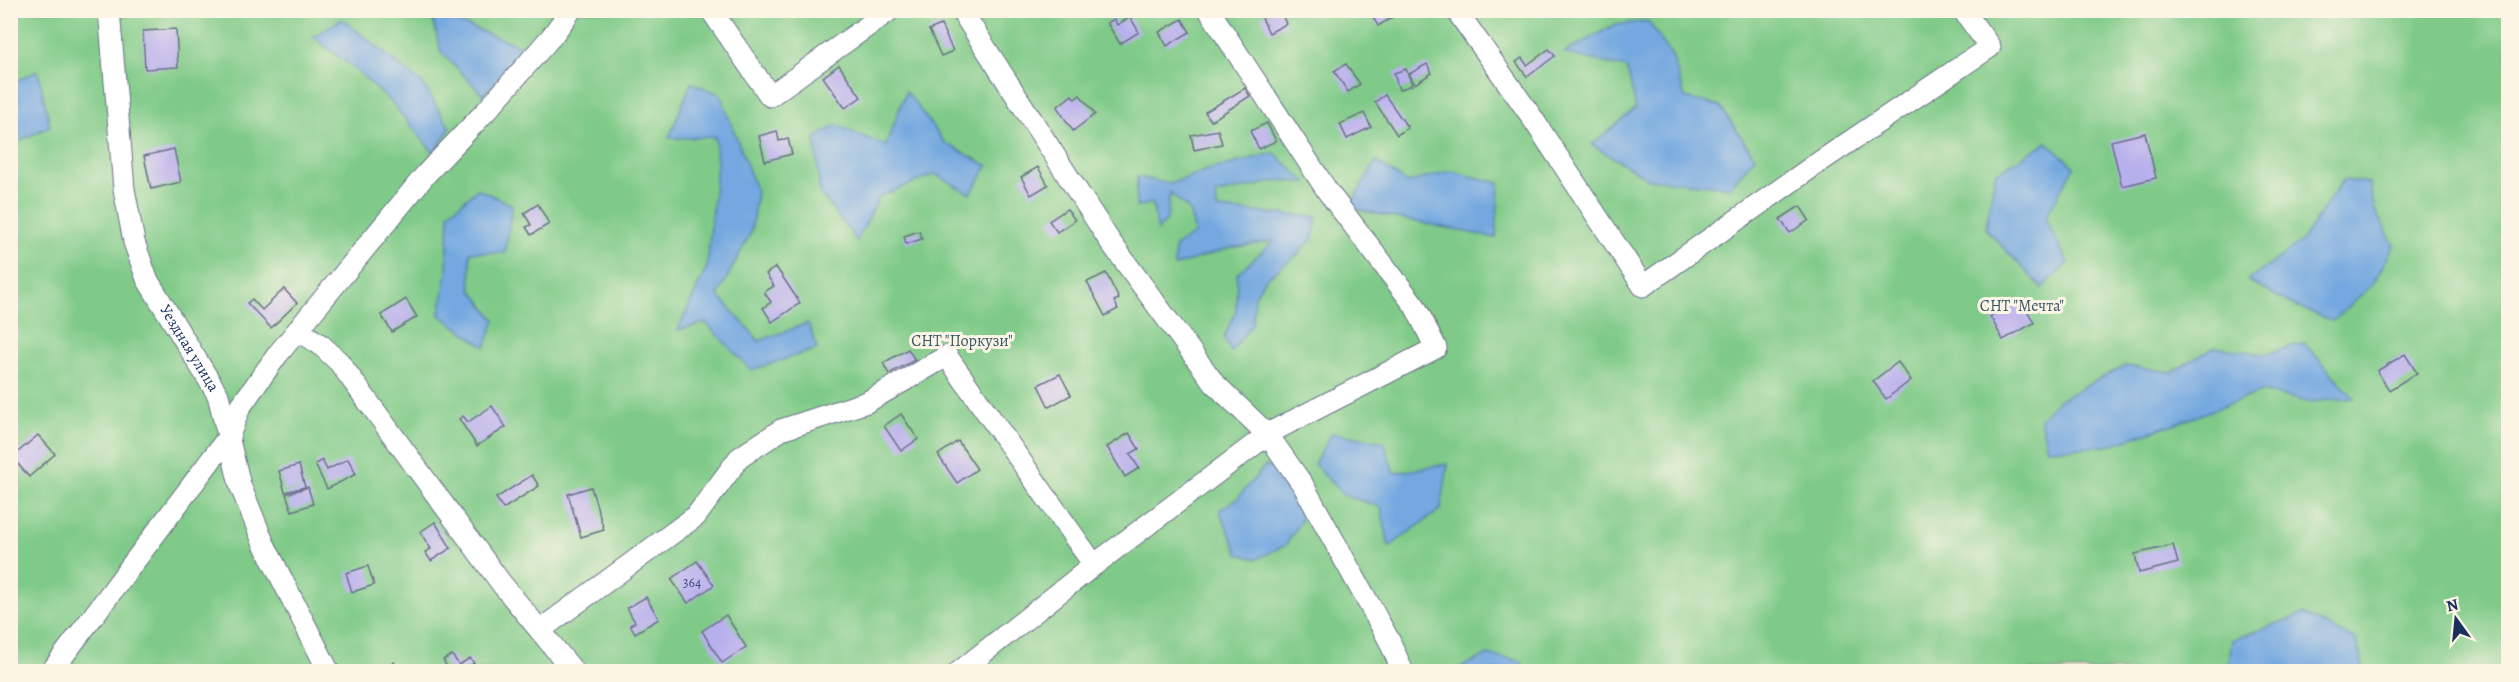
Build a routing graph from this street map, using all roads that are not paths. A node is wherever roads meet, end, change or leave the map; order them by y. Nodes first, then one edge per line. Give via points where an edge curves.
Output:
1 (109, 10) edge
2 (571, 10) edge
3 (711, 10) edge
4 (890, 10) edge
5 (961, 10) edge
6 (1209, 10) edge
7 (1456, 10) edge
8 (1963, 10) edge
9 (299, 331) junction
10 (1268, 435) junction
11 (229, 436) junction
12 (1094, 565) junction
13 (540, 630) junction
14 (51, 672) edge
15 (329, 672) edge
16 (573, 672) edge
17 (959, 672) edge
18 (1403, 672) edge

1 - 11 street, Уездная улица via 124,189 134,242 147,279 218,395
2 - 9 street via 487,110 426,174
3 - 4 street via 770,96
5 - 10 street via 1109,240 1214,383
6 - 10 street via 1328,192 1415,306 1436,348
7 - 8 street via 1643,286 1990,47
9 - 11 street via 240,407
9 - 13 street via 339,362
10 - 12 street
10 - 18 street via 1303,484
11 - 14 street
11 - 15 street, Уездная улица via 240,485 264,544
12 - 13 street via 947,356 867,402 782,430 738,458 696,516
12 - 17 street
13 - 16 street

